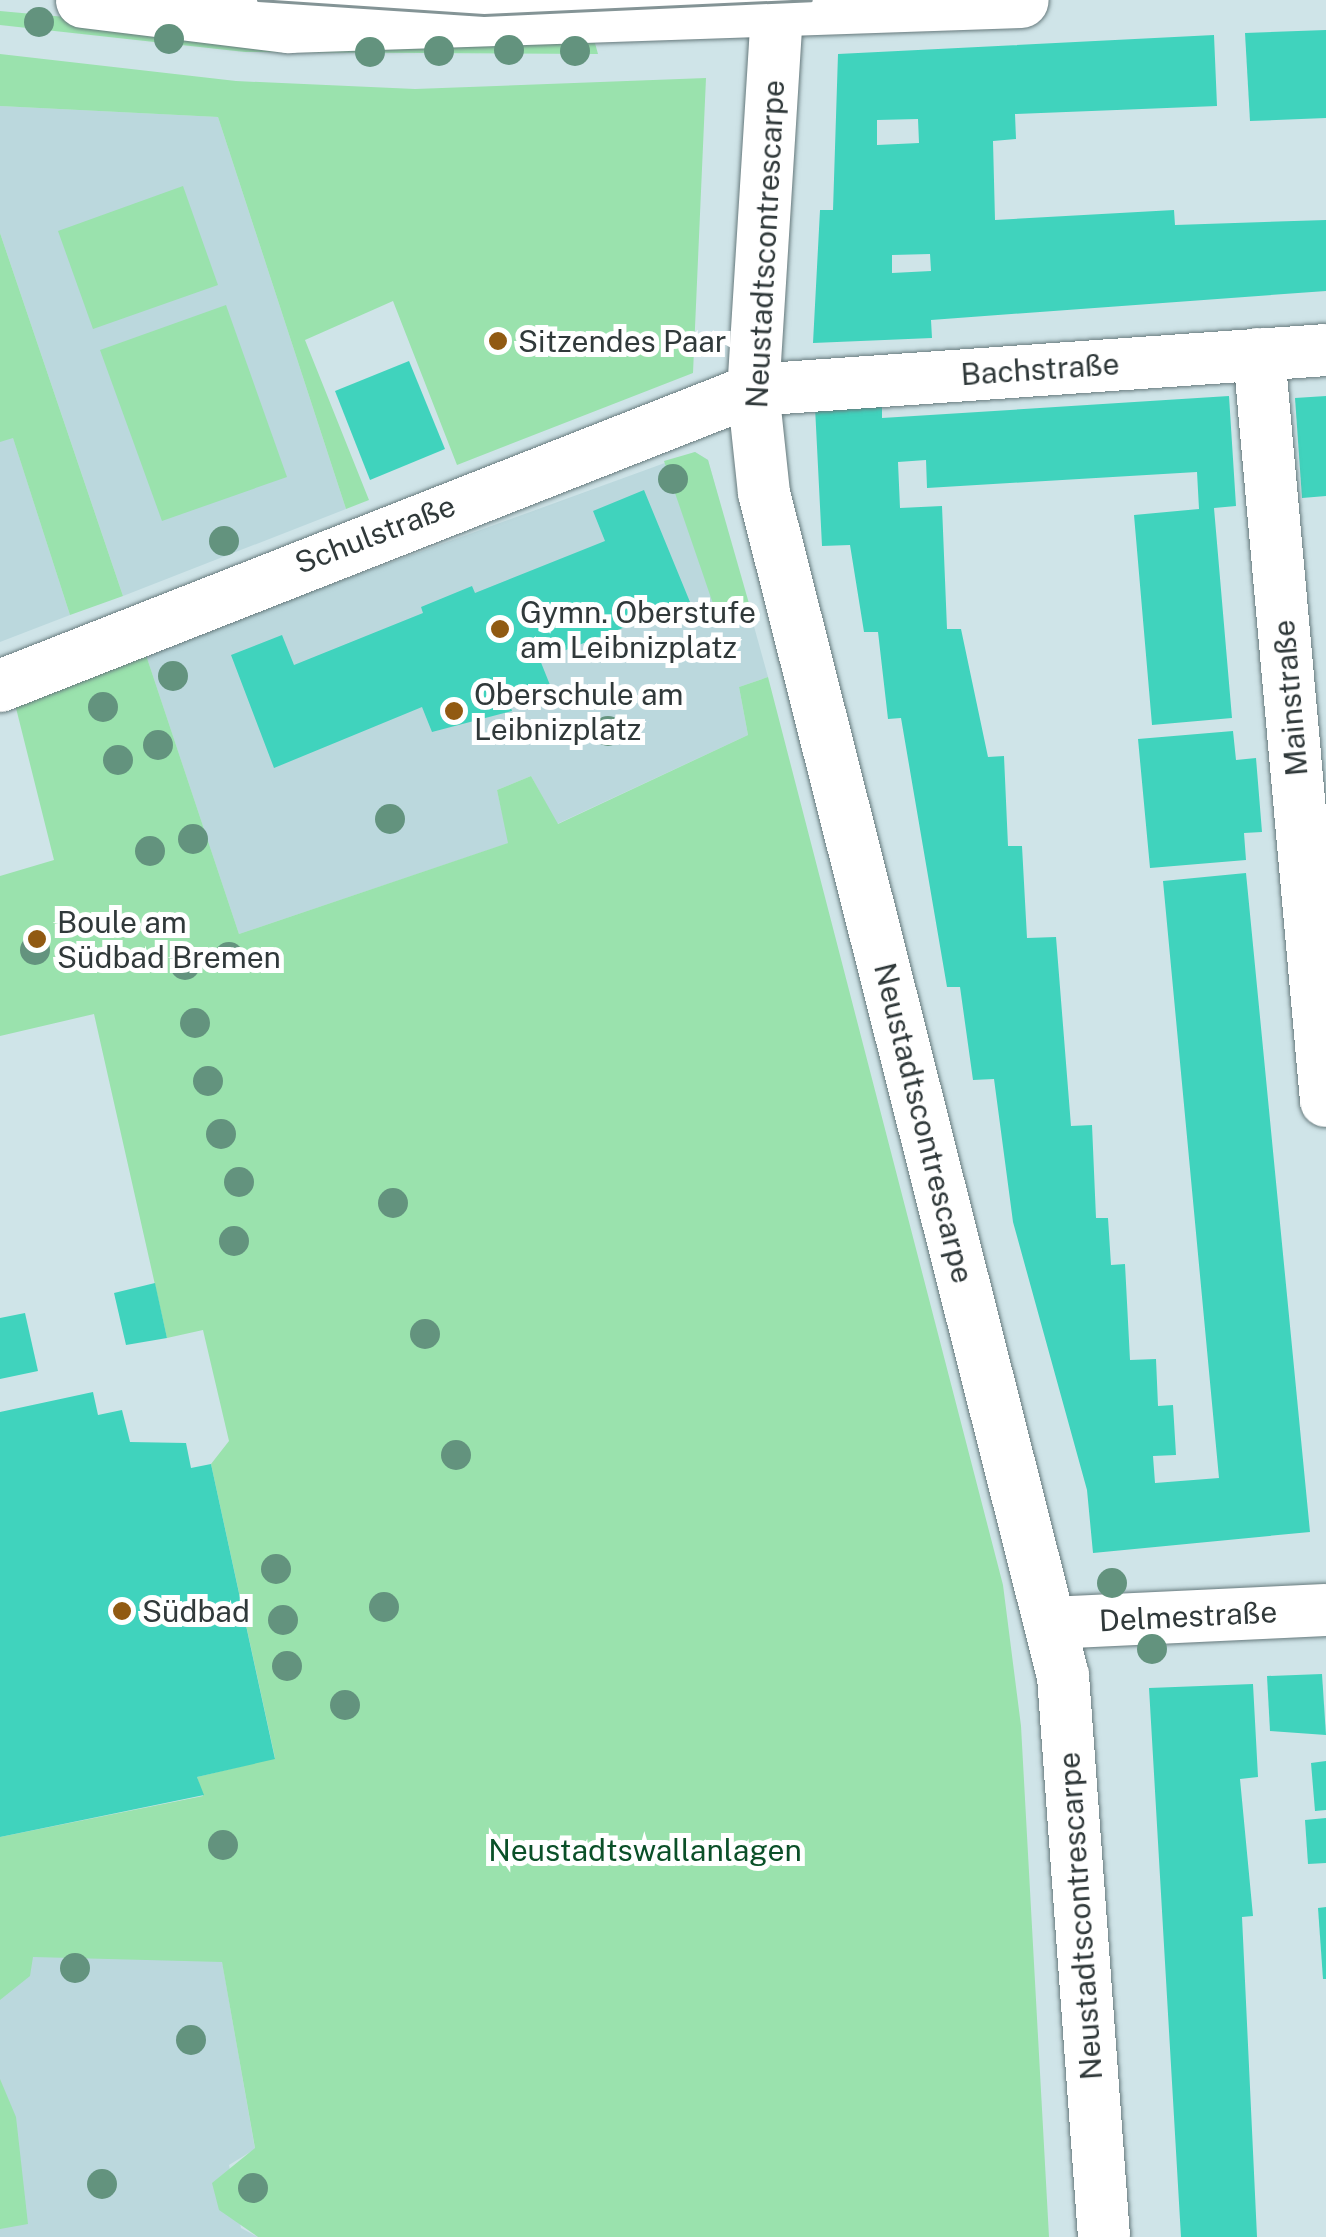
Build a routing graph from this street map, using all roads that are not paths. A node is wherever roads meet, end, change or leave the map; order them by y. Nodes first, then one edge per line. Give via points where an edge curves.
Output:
1 (83, 0) edge
2 (1021, 0) edge
3 (777, 12) junction
4 (1326, 350) edge
5 (1259, 354) junction
6 (753, 390) junction
7 (0, 686) edge
8 (1326, 1101) edge
9 (1326, 1610) edge
10 (1050, 1623) junction
11 (1104, 2237) edge

1 - 3 main road via 288,25
2 - 3 main road
3 - 6 street, Neustadtscontrescarpe
4 - 5 street, Bachstraße
5 - 6 street, Bachstraße
5 - 8 street, Mainstraße
6 - 7 street, Schulstraße
6 - 10 street, Neustadtscontrescarpe via 764,493
9 - 10 street, Delmestraße
10 - 11 street, Neustadtscontrescarpe via 1063,1676

